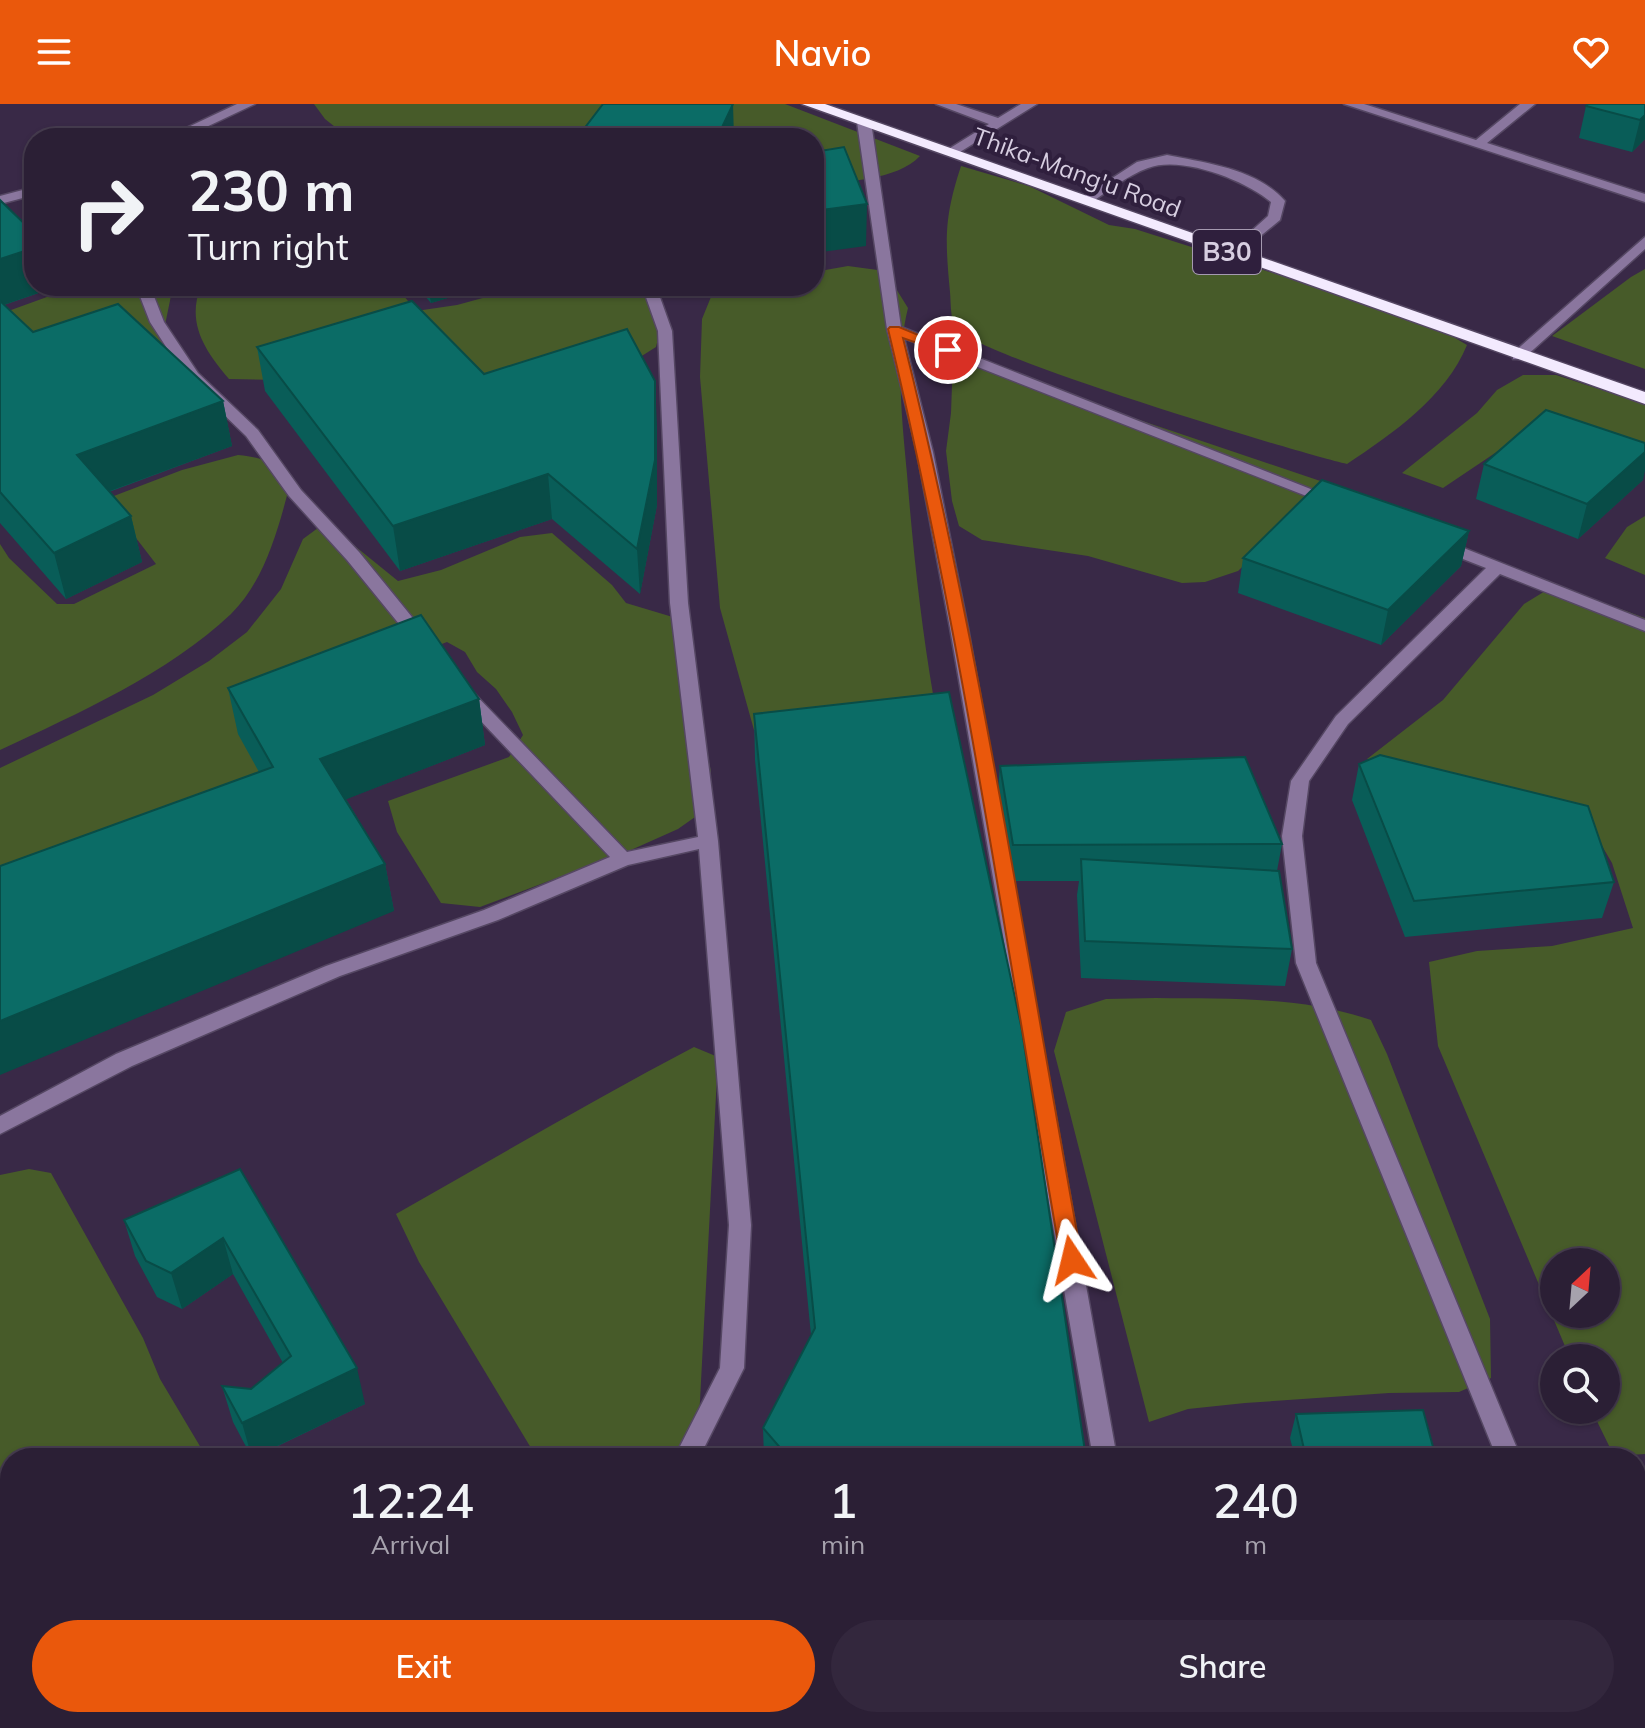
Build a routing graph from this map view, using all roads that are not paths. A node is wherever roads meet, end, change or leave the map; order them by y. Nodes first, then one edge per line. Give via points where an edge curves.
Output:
1 (248, 104) edge
2 (810, 104) edge
3 (943, 104) edge
4 (1030, 104) edge
5 (1351, 104) edge
6 (1528, 104) edge
7 (864, 122) junction
8 (1000, 123) junction
9 (194, 128) edge
10 (1477, 145) junction
11 (952, 153) junction
12 (24, 194) edge
13 (1645, 198) edge
14 (0, 200) edge
15 (1084, 201) junction
16 (1645, 241) edge
17 (1234, 254) junction
18 (147, 296) edge
19 (653, 296) edge
20 (894, 329) junction
21 (1518, 356) junction
22 (1645, 398) edge
23 (1349, 508) edge
24 (1423, 538) edge
25 (1497, 567) junction
26 (1645, 626) edge
27 (432, 654) edge
28 (451, 677) edge
29 (708, 841) junction
30 (623, 859) junction
31 (0, 1126) edge
32 (691, 1448) edge
33 (1103, 1448) edge
34 (1505, 1448) edge

1 - 9 street
2 - 7 highway, Thika-Mang'u Road / B30
3 - 8 street
4 - 8 street
5 - 10 street
6 - 10 street
7 - 11 highway, Thika-Mang'u Road / B30
7 - 20 street
8 - 11 street
10 - 13 street
11 - 15 highway, Thika-Mang'u Road / B30
12 - 14 street
15 - 17 highway, Thika-Mang'u Road / B30
15 - 17 street via 1142,165 1167,159 1258,184 1278,201 1275,217
16 - 21 street
17 - 21 highway, Thika-Mang'u Road / B30
18 - 27 street via 192,376 252,433 295,493
19 - 29 street via 665,331 679,603
20 - 23 street
20 - 33 street via 925,452 959,628
21 - 22 highway, Thika-Mang'u Road / B30
24 - 25 street
25 - 26 street
25 - 34 street via 1342,720 1300,781 1292,836 1306,963
28 - 30 street
29 - 30 street
29 - 32 street via 740,1225 732,1368
30 - 31 street via 491,915 333,971 152,1048

